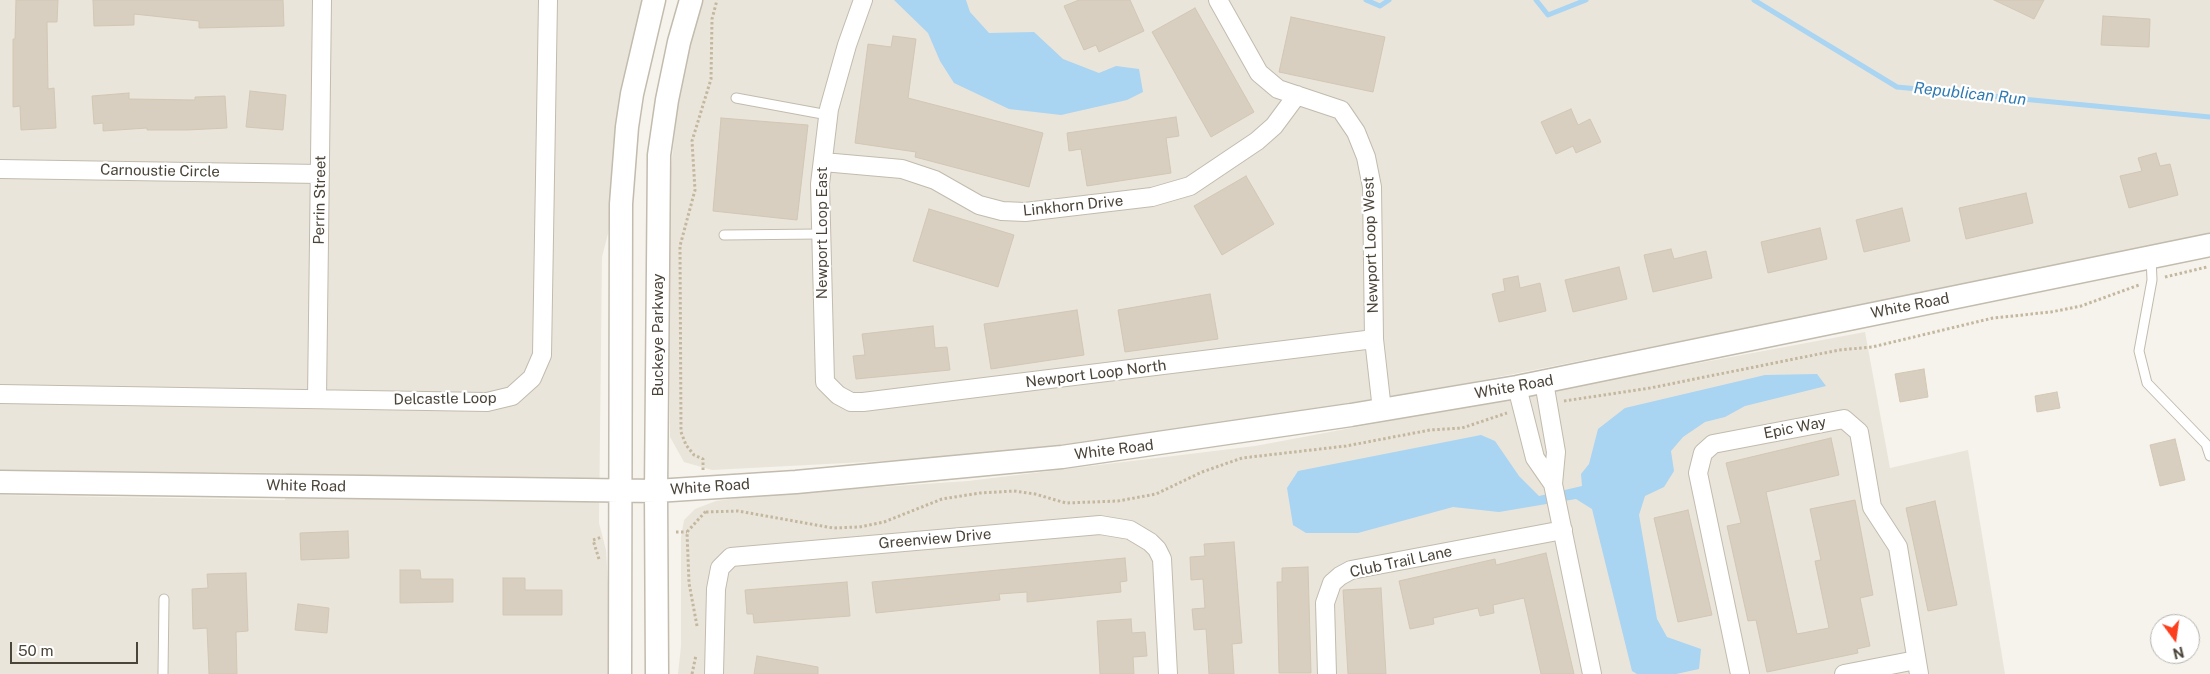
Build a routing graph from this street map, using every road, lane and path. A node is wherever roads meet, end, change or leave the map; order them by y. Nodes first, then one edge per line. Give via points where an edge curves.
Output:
1 (322, 0) edge
2 (548, 0) edge
3 (654, 0) edge
4 (691, 0) edge
5 (716, 0) edge
6 (863, 0) edge
7 (1218, 0) edge
8 (1296, 95) junction
9 (736, 98) dead end
10 (828, 115) junction
11 (822, 162) junction
12 (0, 169) edge
13 (320, 174) junction
14 (724, 234) dead end
15 (820, 234) junction
16 (2210, 245) edge
17 (2151, 257) junction
18 (1374, 339) junction
19 (825, 382) joint
20 (1544, 382) junction
21 (1517, 387) junction
22 (0, 394) edge
23 (317, 399) junction
24 (1382, 410) junction
25 (2210, 456) edge
26 (0, 482) edge
27 (1553, 484) junction
28 (703, 487) junction
29 (620, 490) junction
30 (656, 491) junction
31 (1563, 530) junction
32 (164, 599) dead end
33 (697, 630) dead end
34 (697, 648) dead end
35 (1917, 667) edge
36 (163, 674) edge
37 (620, 674) edge
38 (657, 674) edge
39 (692, 674) edge
40 (714, 674) edge
41 (1168, 674) edge
42 (1327, 674) edge
43 (1592, 674) edge
44 (1740, 674) edge
45 (1844, 674) edge

1 - 13 street, Perrin Street
2 - 23 street, Delcastle Loop via 543,344 532,378 512,396 487,402
3 - 29 street via 632,94 624,161
4 - 30 street, Buckeye Parkway via 667,100 659,155
5 - 28 path via 712,19 711,78 692,141 695,190 680,246 681,432 694,455 703,459
6 - 10 street, Newport Loop East
7 - 8 street, Newport Loop West via 1259,73 1278,89
8 - 11 street, Linkhorn Drive via 1274,126 1258,141 1190,186 1152,197 1025,212 1002,211 978,205 935,180 902,169
8 - 18 street, Newport Loop West via 1341,110 1356,132 1366,158 1372,187
9 - 10 lane
10 - 11 street, Newport Loop East
11 - 15 street, Newport Loop East
12 - 13 street, Carnoustie Circle
13 - 23 street, Perrin Street
14 - 15 lane
15 - 19 street, Newport Loop East
16 - 17 street, White Road
17 - 20 street, White Road
17 - 25 lane via 2152,280 2139,351 2147,383 2206,444
18 - 19 street, Newport Loop North via 864,402 851,402 838,396
18 - 24 street, Newport Loop West
20 - 21 street, White Road
20 - 27 street via 1556,452
21 - 24 street, White Road
21 - 27 street via 1535,458
22 - 23 street, Delcastle Loop
24 - 28 street, White Road via 1062,457 796,482
26 - 29 street, White Road
27 - 31 street
28 - 30 street, White Road
28 - 33 path via 706,512 690,528 687,546 688,583
29 - 30 street, White Road
29 - 37 street
30 - 38 street, Buckeye Parkway
31 - 42 street, Club Trail Lane via 1351,570 1340,576 1332,583 1325,604
31 - 43 street
32 - 36 lane
34 - 39 path
35 - 44 street, Epic Way via 1898,547 1872,507 1859,432 1844,419 1713,444 1703,453 1698,473
35 - 45 street
40 - 41 street, Greenview Drive via 716,589 720,568 731,557 1100,525 1130,530 1150,542 1162,559

